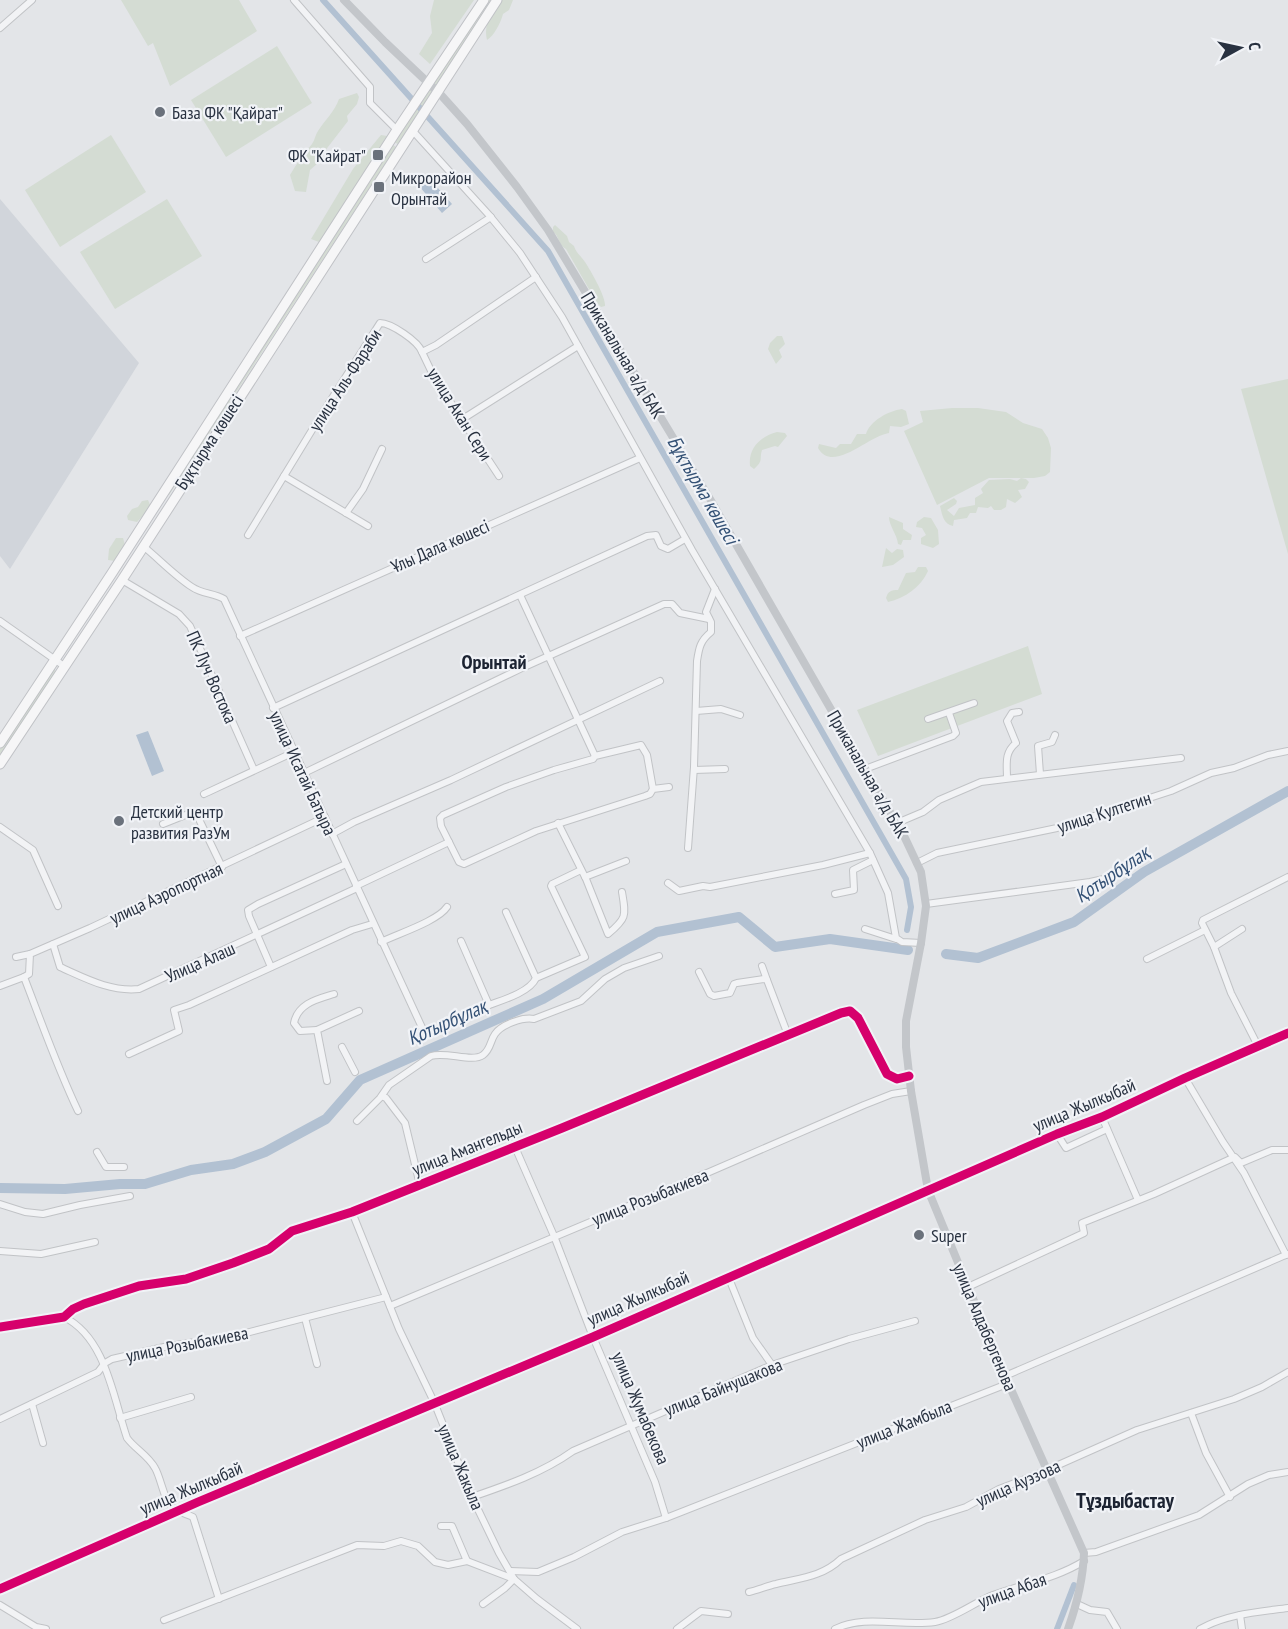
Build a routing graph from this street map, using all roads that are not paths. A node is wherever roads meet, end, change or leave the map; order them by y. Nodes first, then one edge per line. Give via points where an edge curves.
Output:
1 (32, 0) edge
2 (294, 0) edge
3 (344, 0) edge
4 (484, 0) edge
5 (497, 0) edge
6 (0, 28) edge
7 (426, 87) junction
8 (438, 93) junction
9 (414, 127) junction
10 (397, 130) junction
11 (491, 217) junction
12 (426, 259) dead end
13 (536, 278) junction
14 (578, 346) junction
15 (422, 352) junction
16 (461, 420) junction
17 (382, 449) dead end
18 (640, 458) junction
19 (284, 476) junction
20 (499, 476) dead end
21 (161, 495) junction
22 (171, 502) junction
23 (346, 513) junction
24 (368, 526) dead end
25 (248, 535) dead end
26 (686, 539) junction
27 (143, 546) junction
28 (112, 573) junction
29 (122, 580) junction
30 (715, 590) junction
31 (520, 595) junction
32 (709, 619) junction
33 (0, 621) edge
34 (240, 636) junction
35 (547, 657) junction
36 (54, 659) junction
37 (64, 666) junction
38 (660, 681) dead end
39 (974, 703) dead end
40 (273, 708) junction
41 (696, 711) junction
42 (1019, 711) dead end
43 (949, 713) junction
44 (740, 715) dead end
45 (577, 719) junction
46 (928, 719) dead end
47 (1055, 735) dead end
48 (0, 742) edge
49 (1288, 751) edge
50 (294, 752) junction
51 (595, 756) junction
52 (1180, 758) dead end
53 (0, 764) edge
54 (724, 769) dead end
55 (866, 769) junction
56 (254, 770) junction
57 (694, 770) junction
58 (304, 773) junction
59 (1040, 774) junction
60 (1007, 778) junction
61 (669, 787) dead end
62 (653, 789) junction
63 (204, 794) dead end
64 (325, 818) junction
65 (558, 823) junction
66 (897, 823) junction
67 (162, 824) dead end
68 (0, 827) edge
69 (332, 834) junction
70 (449, 842) junction
71 (688, 848) dead end
72 (871, 856) junction
73 (626, 861) dead end
74 (917, 863) junction
75 (346, 864) junction
76 (222, 867) junction
77 (581, 870) junction
78 (921, 873) joint
79 (585, 877) junction
80 (1113, 877) dead end
81 (1288, 877) edge
82 (668, 882) dead end
83 (356, 887) junction
84 (622, 892) dead end
85 (835, 894) dead end
86 (926, 904) junction
87 (58, 906) dead end
88 (447, 907) dead end
89 (506, 912) dead end
90 (372, 924) junction
91 (865, 929) dead end
92 (1242, 929) dead end
93 (1205, 930) junction
94 (257, 936) junction
95 (896, 939) junction
96 (461, 940) dead end
97 (381, 942) junction
98 (921, 943) junction
99 (53, 944) junction
100 (1214, 947) junction
101 (30, 954) junction
102 (659, 956) dead end
103 (16, 957) dead end
104 (1147, 959) dead end
105 (762, 966) dead end
106 (271, 967) junction
107 (699, 972) dead end
108 (24, 976) junction
109 (536, 978) junction
110 (767, 980) junction
111 (0, 986) edge
112 (334, 993) dead end
113 (489, 1005) junction
114 (359, 1011) dead end
115 (317, 1030) junction
116 (1288, 1033) edge
117 (788, 1035) junction
118 (1258, 1046) junction
119 (342, 1047) dead end
120 (129, 1054) dead end
121 (355, 1072) dead end
122 (909, 1076) junction
123 (1185, 1078) junction
124 (327, 1081) dead end
125 (911, 1091) junction
126 (382, 1096) junction
127 (78, 1111) dead end
128 (1102, 1117) junction
129 (357, 1121) dead end
130 (1107, 1129) junction
131 (1058, 1134) junction
132 (515, 1147) junction
133 (1288, 1150) edge
134 (97, 1152) dead end
135 (1234, 1157) junction
136 (124, 1167) dead end
137 (420, 1185) junction
138 (928, 1190) junction
139 (130, 1196) dead end
140 (1138, 1200) junction
141 (0, 1204) edge
142 (352, 1212) junction
143 (554, 1236) junction
144 (95, 1242) dead end
145 (0, 1251) edge
146 (1287, 1255) edge
147 (728, 1276) junction
148 (968, 1287) junction
149 (386, 1297) junction
150 (390, 1306) junction
151 (64, 1317) junction
152 (305, 1318) junction
153 (915, 1321) dead end
154 (0, 1327) edge
155 (593, 1337) junction
156 (105, 1364) junction
157 (317, 1364) dead end
158 (772, 1365) junction
159 (1288, 1372) edge
160 (1005, 1376) junction
161 (191, 1397) dead end
162 (434, 1402) junction
163 (32, 1404) junction
164 (1191, 1413) junction
165 (120, 1418) junction
166 (0, 1419) edge
167 (630, 1425) junction
168 (43, 1443) dead end
169 (1048, 1470) junction
170 (1288, 1472) edge
171 (472, 1497) junction
172 (1230, 1497) junction
173 (198, 1502) junction
174 (179, 1511) junction
175 (193, 1517) junction
176 (666, 1518) junction
177 (441, 1526) dead end
178 (1084, 1557) junction
179 (467, 1561) junction
180 (510, 1571) junction
181 (514, 1579) junction
182 (0, 1589) edge
183 (749, 1592) dead end
184 (219, 1599) junction
185 (483, 1604) dead end
186 (1077, 1604) junction
187 (0, 1605) edge
188 (1288, 1608) edge
189 (728, 1614) dead end
190 (1240, 1615) junction
191 (164, 1620) dead end
192 (936, 1625) edge
193 (837, 1628) edge
194 (46, 1629) edge
195 (577, 1629) edge
196 (677, 1629) edge
197 (1068, 1629) edge
198 (1117, 1629) edge
199 (1200, 1629) edge
200 (1242, 1629) edge

1 - 6 street
2 - 10 street via 370,87 370,103
3 - 7 main road, Приканальная а/д БАК
4 - 7 main road, Бұқтырма көшесі
5 - 8 main road, Бұқтырма көшесі
7 - 8 main road, Приканальная а/д БАК
7 - 10 main road, Бұқтырма көшесі
8 - 9 main road, Бұқтырма көшесі
8 - 55 main road, Приканальная а/д БАК via 548,230
9 - 11 street
9 - 22 main road, Бұқтырма көшесі
10 - 21 main road, Бұқтырма көшесі
11 - 12 street
11 - 13 street
13 - 14 street
13 - 15 street
14 - 16 street
14 - 18 street
15 - 16 street, улица Акан Сери
15 - 19 street, улица Аль-Фараби via 411,338 380,323
16 - 20 street, улица Акан Сери
17 - 23 street via 363,489
18 - 26 street
18 - 34 street, Ұлы Дала көшесі
19 - 23 street
19 - 25 street, улица Аль-Фараби
21 - 22 main road
21 - 28 main road, Бұқтырма көшесі
22 - 27 main road, Бұқтырма көшесі
23 - 24 street
26 - 30 street
26 - 31 street via 668,549 661,546 656,535 647,536
27 - 29 main road, Бұқтырма көшесі
27 - 34 street, улица Исатай Батыра via 192,588 224,599
28 - 29 main road
28 - 36 main road, Бұқтырма көшесі
29 - 37 main road, Бұқтырма көшесі
29 - 56 street, ПК Луч Востока via 179,614 190,626
30 - 32 street via 706,612
30 - 72 street
31 - 35 street
31 - 40 street
32 - 35 street via 680,613 672,604 664,604
32 - 41 street via 711,633 699,645
33 - 36 street
34 - 40 street, улица Исатай Батыра
35 - 45 street
35 - 58 street
36 - 37 street
36 - 48 main road, Бұқтырма көшесі
37 - 53 main road, Бұқтырма көшесі
38 - 45 street
39 - 43 street
40 - 50 street, улица Исатай Батыра
41 - 44 street via 721,709
41 - 57 street
42 - 60 street via 1007,721 1016,743 1006,755
43 - 46 street
43 - 55 street via 956,734
45 - 51 street
45 - 69 street
47 - 59 street via 1052,742 1038,746
49 - 74 street, улица Култегин via 1211,773 1171,791 1057,828 937,853
50 - 56 street
50 - 58 street, улица Исатай Батыра
51 - 62 street via 640,745 647,755
51 - 70 street via 506,787 444,815 440,818 441,826
52 - 59 street
54 - 57 street
55 - 66 main road, Приканальная а/д БАК
56 - 63 street
57 - 71 street
58 - 64 street, улица Исатай Батыра
59 - 60 street
60 - 66 street via 962,789
61 - 62 street
62 - 65 street via 645,796
64 - 69 street, улица Исатай Батыра
64 - 76 street, улица Аэропортная
65 - 70 street via 464,864
65 - 77 street
66 - 74 main road, Приканальная а/д БАК
67 - 76 street via 196,813
68 - 87 street via 33,850
69 - 75 street, улица Исатай Батыра
70 - 83 street, Улица Алаш
72 - 82 street via 679,891
72 - 85 street via 853,870 854,890
72 - 95 street via 888,893
73 - 79 street
74 - 78 main road, Приканальная а/д БАК
75 - 83 street, улица Исатай Батыра
75 - 94 street via 248,910
76 - 99 street, улица Аэропортная
77 - 79 street
77 - 109 street via 551,886 585,957
78 - 86 main road, улица Алдабергенова
79 - 84 street via 608,934 626,914
80 - 86 street
81 - 93 street via 1203,920
83 - 90 street, улица Исатай Батыра
83 - 94 street, Улица Алаш
86 - 98 main road, улица Алдабергенова
88 - 97 street
89 - 109 street
90 - 97 street, улица Исатай Батыра
90 - 106 street
91 - 95 street
92 - 100 street
93 - 100 street
93 - 104 street
94 - 99 street, Улица Алаш via 139,988 125,990 97,984 60,967
94 - 106 street
95 - 98 street
96 - 113 street
97 - 113 street, улица Исатай Батыра via 425,1034
98 - 122 main road, улица Алдабергенова via 906,1021
99 - 101 street, улица Аэропортная
100 - 118 street via 1231,993
101 - 103 street, улица Аэропортная
101 - 108 street via 29,974
102 - 126 street via 624,968 581,1001 511,1024 496,1033 481,1056 431,1056 389,1085
105 - 110 street
106 - 120 street via 174,1010 179,1031
107 - 110 street via 714,996 730,993 734,984
108 - 111 street
108 - 127 street
109 - 113 street via 521,991
110 - 117 street
112 - 115 street via 304,1005 296,1014 294,1023 300,1031
114 - 115 street
115 - 124 street
116 - 118 main road, улица Жылкыбай
117 - 122 street, улица Амангельды via 850,1011 858,1018 887,1074 897,1079
117 - 132 street, улица Амангельды
118 - 123 main road, улица Жылкыбай
119 - 121 street
122 - 125 main road, улица Алдабергенова
123 - 128 main road, улица Жылкыбай
123 - 135 street
125 - 138 main road, улица Алдабергенова
125 - 143 street, улица Розыбакиева via 864,1105
126 - 129 street
126 - 137 street via 405,1123
128 - 130 street
128 - 131 main road, улица Жылкыбай
130 - 131 street via 1066,1148
130 - 140 street
131 - 138 main road, улица Жылкыбай
132 - 137 street, улица Амангельды
132 - 143 street, улица Жумабекова
133 - 135 street via 1272,1150 1241,1163
134 - 136 street via 106,1167
135 - 140 street
135 - 146 street
137 - 142 street, улица Амангельды
138 - 147 main road, улица Жылкыбай
138 - 148 main road, улица Алдабергенова
139 - 141 street via 43,1214
140 - 148 street via 1082,1223 1084,1233
142 - 149 street, улица Жакыла
142 - 151 street, улица Амангельды via 292,1231 269,1249 233,1263 186,1279 139,1286 84,1304
143 - 150 street, улица Розыбакиева
143 - 155 street, улица Жумабекова
144 - 145 street via 41,1254
146 - 160 street, улица Жамбыла
147 - 155 main road, улица Жылкыбай
147 - 158 street via 753,1338
148 - 160 main road, улица Алдабергенова
149 - 150 street, улица Жакыла
149 - 152 street, улица Розыбакиева
150 - 162 street, улица Жакыла
151 - 154 street, улица Амангельды
151 - 156 street via 74,1323
152 - 156 street, улица Розыбакиева via 128,1355
152 - 157 street
153 - 158 street, улица Байнушакова
155 - 162 main road, улица Жылкыбай
155 - 167 street, улица Жумабекова
156 - 163 street, улица Розыбакиева via 98,1372
156 - 165 street
158 - 167 street, улица Байнушакова
159 - 164 street, улица Ауэзова via 1262,1387
160 - 169 main road, улица Алдабергенова
160 - 176 street, улица Жамбыла via 1002,1386
161 - 165 street
162 - 171 street, улица Жакыла
162 - 173 main road, улица Жылкыбай
163 - 166 street, улица Розыбакиева
163 - 168 street
164 - 169 street, улица Ауэзова via 1137,1430
164 - 172 street via 1206,1454
165 - 174 street via 126,1438 145,1454 156,1470 168,1503
167 - 171 street, улица Байнушакова via 544,1469
167 - 176 street, улица Жумабекова
169 - 178 main road, улица Алдабергенова
169 - 183 street, улица Ауэзова via 966,1507 925,1520 811,1577
170 - 172 street, улица Абая via 1248,1484
171 - 180 street, улица Жакыла
172 - 178 street, улица Абая via 1199,1515
173 - 174 main road, улица Жылкыбай
173 - 175 street
174 - 175 street
174 - 182 main road, улица Жылкыбай
175 - 184 street
176 - 180 street, улица Жамбыла via 622,1532 538,1572
177 - 179 street via 452,1526
178 - 186 main road
178 - 192 street, улица Абая via 1070,1570 996,1594
179 - 181 street
179 - 184 street via 435,1563 418,1546 401,1541 384,1546 357,1545
180 - 181 street, улица Жакыла
181 - 185 street
181 - 195 street, улица Жакыла
184 - 191 street
186 - 197 main road
186 - 198 street via 1107,1612
187 - 194 street
188 - 190 street
189 - 196 street via 701,1611
190 - 199 street
190 - 200 street
192 - 193 street, улица Абая via 855,1622

